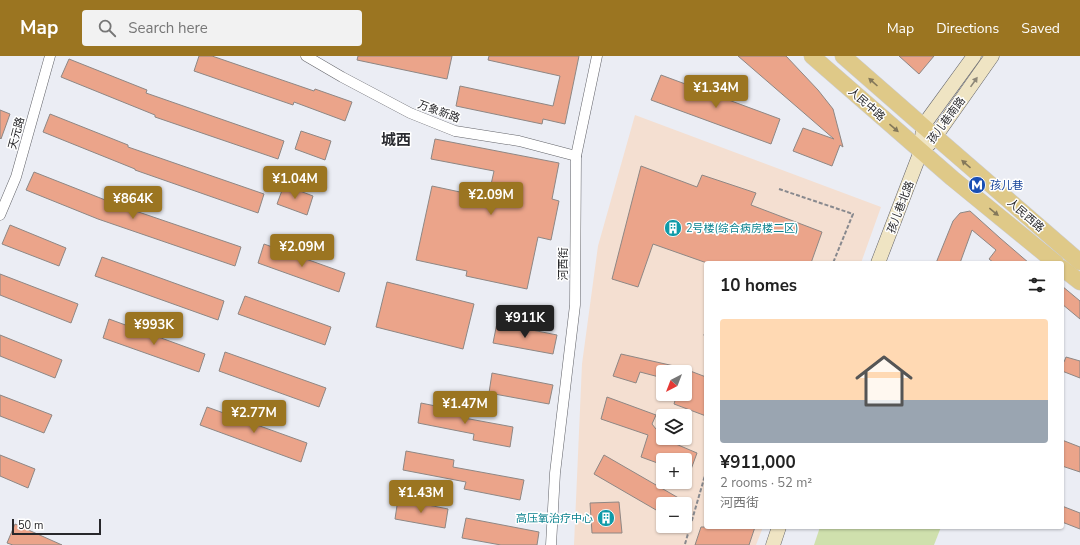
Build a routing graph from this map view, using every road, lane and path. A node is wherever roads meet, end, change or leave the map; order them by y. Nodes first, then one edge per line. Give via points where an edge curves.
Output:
1 (50, 56) edge
2 (306, 56) edge
3 (597, 56) edge
4 (812, 56) edge
5 (843, 56) edge
6 (974, 56) edge
7 (992, 56) edge
8 (923, 126) junction
9 (935, 137) junction
10 (921, 151) junction
11 (576, 156) junction
12 (780, 189) dead end
13 (0, 215) edge
14 (834, 261) edge
15 (879, 261) edge
16 (1054, 261) edge
17 (1080, 262) edge
18 (1064, 270) edge
19 (1080, 282) edge
20 (704, 479) edge
21 (778, 529) edge
22 (685, 544) dead end
23 (551, 545) edge
24 (773, 545) edge

1 - 13 street, 天元路 via 16,177
2 - 11 street, 万象新路 via 410,113 455,131 519,141
3 - 11 street, 河西街
4 -> 10 main road, 人民中路
8 -> 5 main road, 人民中路
6 - 8 main road, 孩儿巷南路
9 -> 7 main road, 孩儿巷南路
8 - 9 main road, 人民中路
8 - 10 main road, 孩儿巷南路
9 - 10 main road, 孩儿巷南路
17 -> 9 main road, 人民西路
10 - 15 main road, 孩儿巷北路
10 -> 16 main road, 人民西路
11 - 23 street, 河西街 via 575,305 556,474
12 - 14 path via 852,214
18 - 19 main road
20 - 22 path
21 - 24 main road

